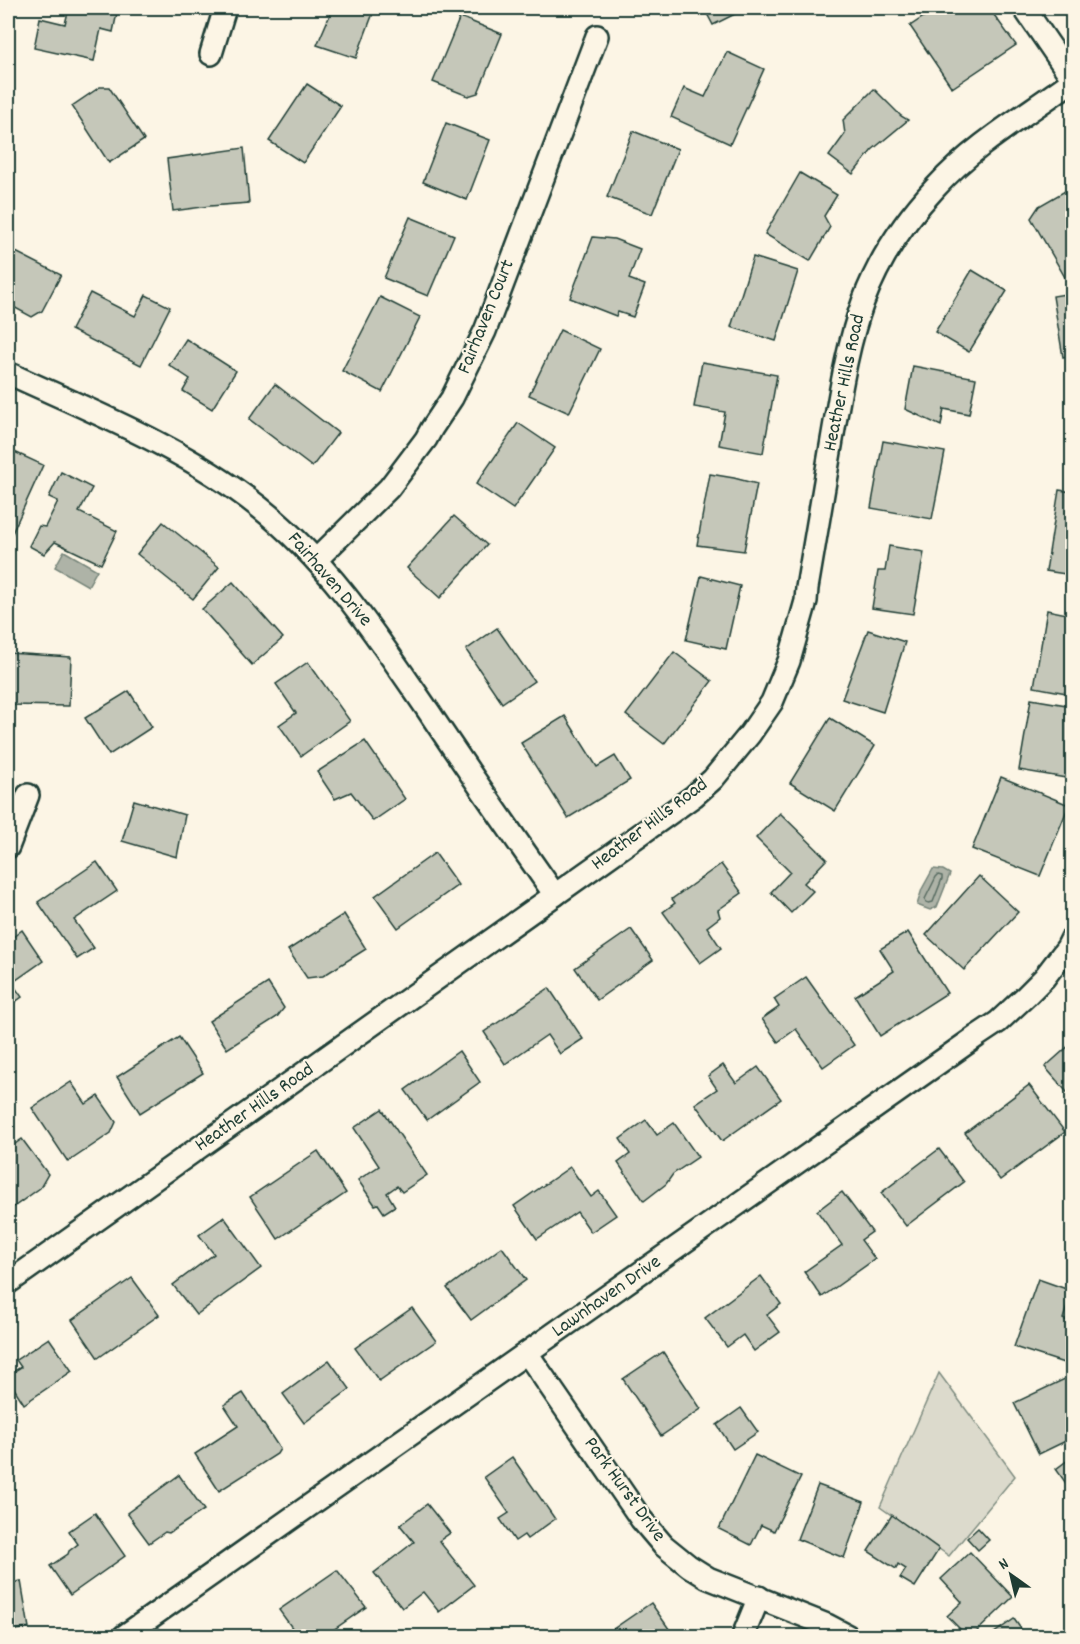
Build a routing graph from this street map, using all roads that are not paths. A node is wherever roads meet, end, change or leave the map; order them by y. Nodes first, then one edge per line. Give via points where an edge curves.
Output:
1 (225, 8) edge
2 (1024, 8) edge
3 (597, 36) dead end
4 (211, 54) dead end
5 (1072, 79) edge
6 (8, 373) edge
7 (316, 560) junction
8 (28, 795) dead end
9 (8, 847) edge
10 (555, 895) junction
11 (1072, 938) edge
12 (8, 1283) edge
13 (527, 1353) junction
14 (759, 1597) junction
15 (124, 1636) edge
16 (743, 1636) edge
17 (848, 1636) edge

1 - 4 street
2 - 5 street
3 - 7 street, Fairhaven Court via 484,331 452,398 388,488
5 - 10 street, Heather Hills Road via 964,159 898,234 873,278 849,348 806,601 789,661 762,718 722,770 694,796
6 - 7 street, Fairhaven Drive via 198,464 260,507
7 - 10 street, Fairhaven Drive via 375,634
8 - 9 street
10 - 12 street, Heather Hills Road
11 - 13 street, Lawnhaven Drive via 1044,978 998,1022
13 - 14 street, Park Hurst Drive via 663,1545 708,1578
13 - 15 street, Lawnhaven Drive
14 - 16 street
14 - 17 street, Park Hurst Drive

